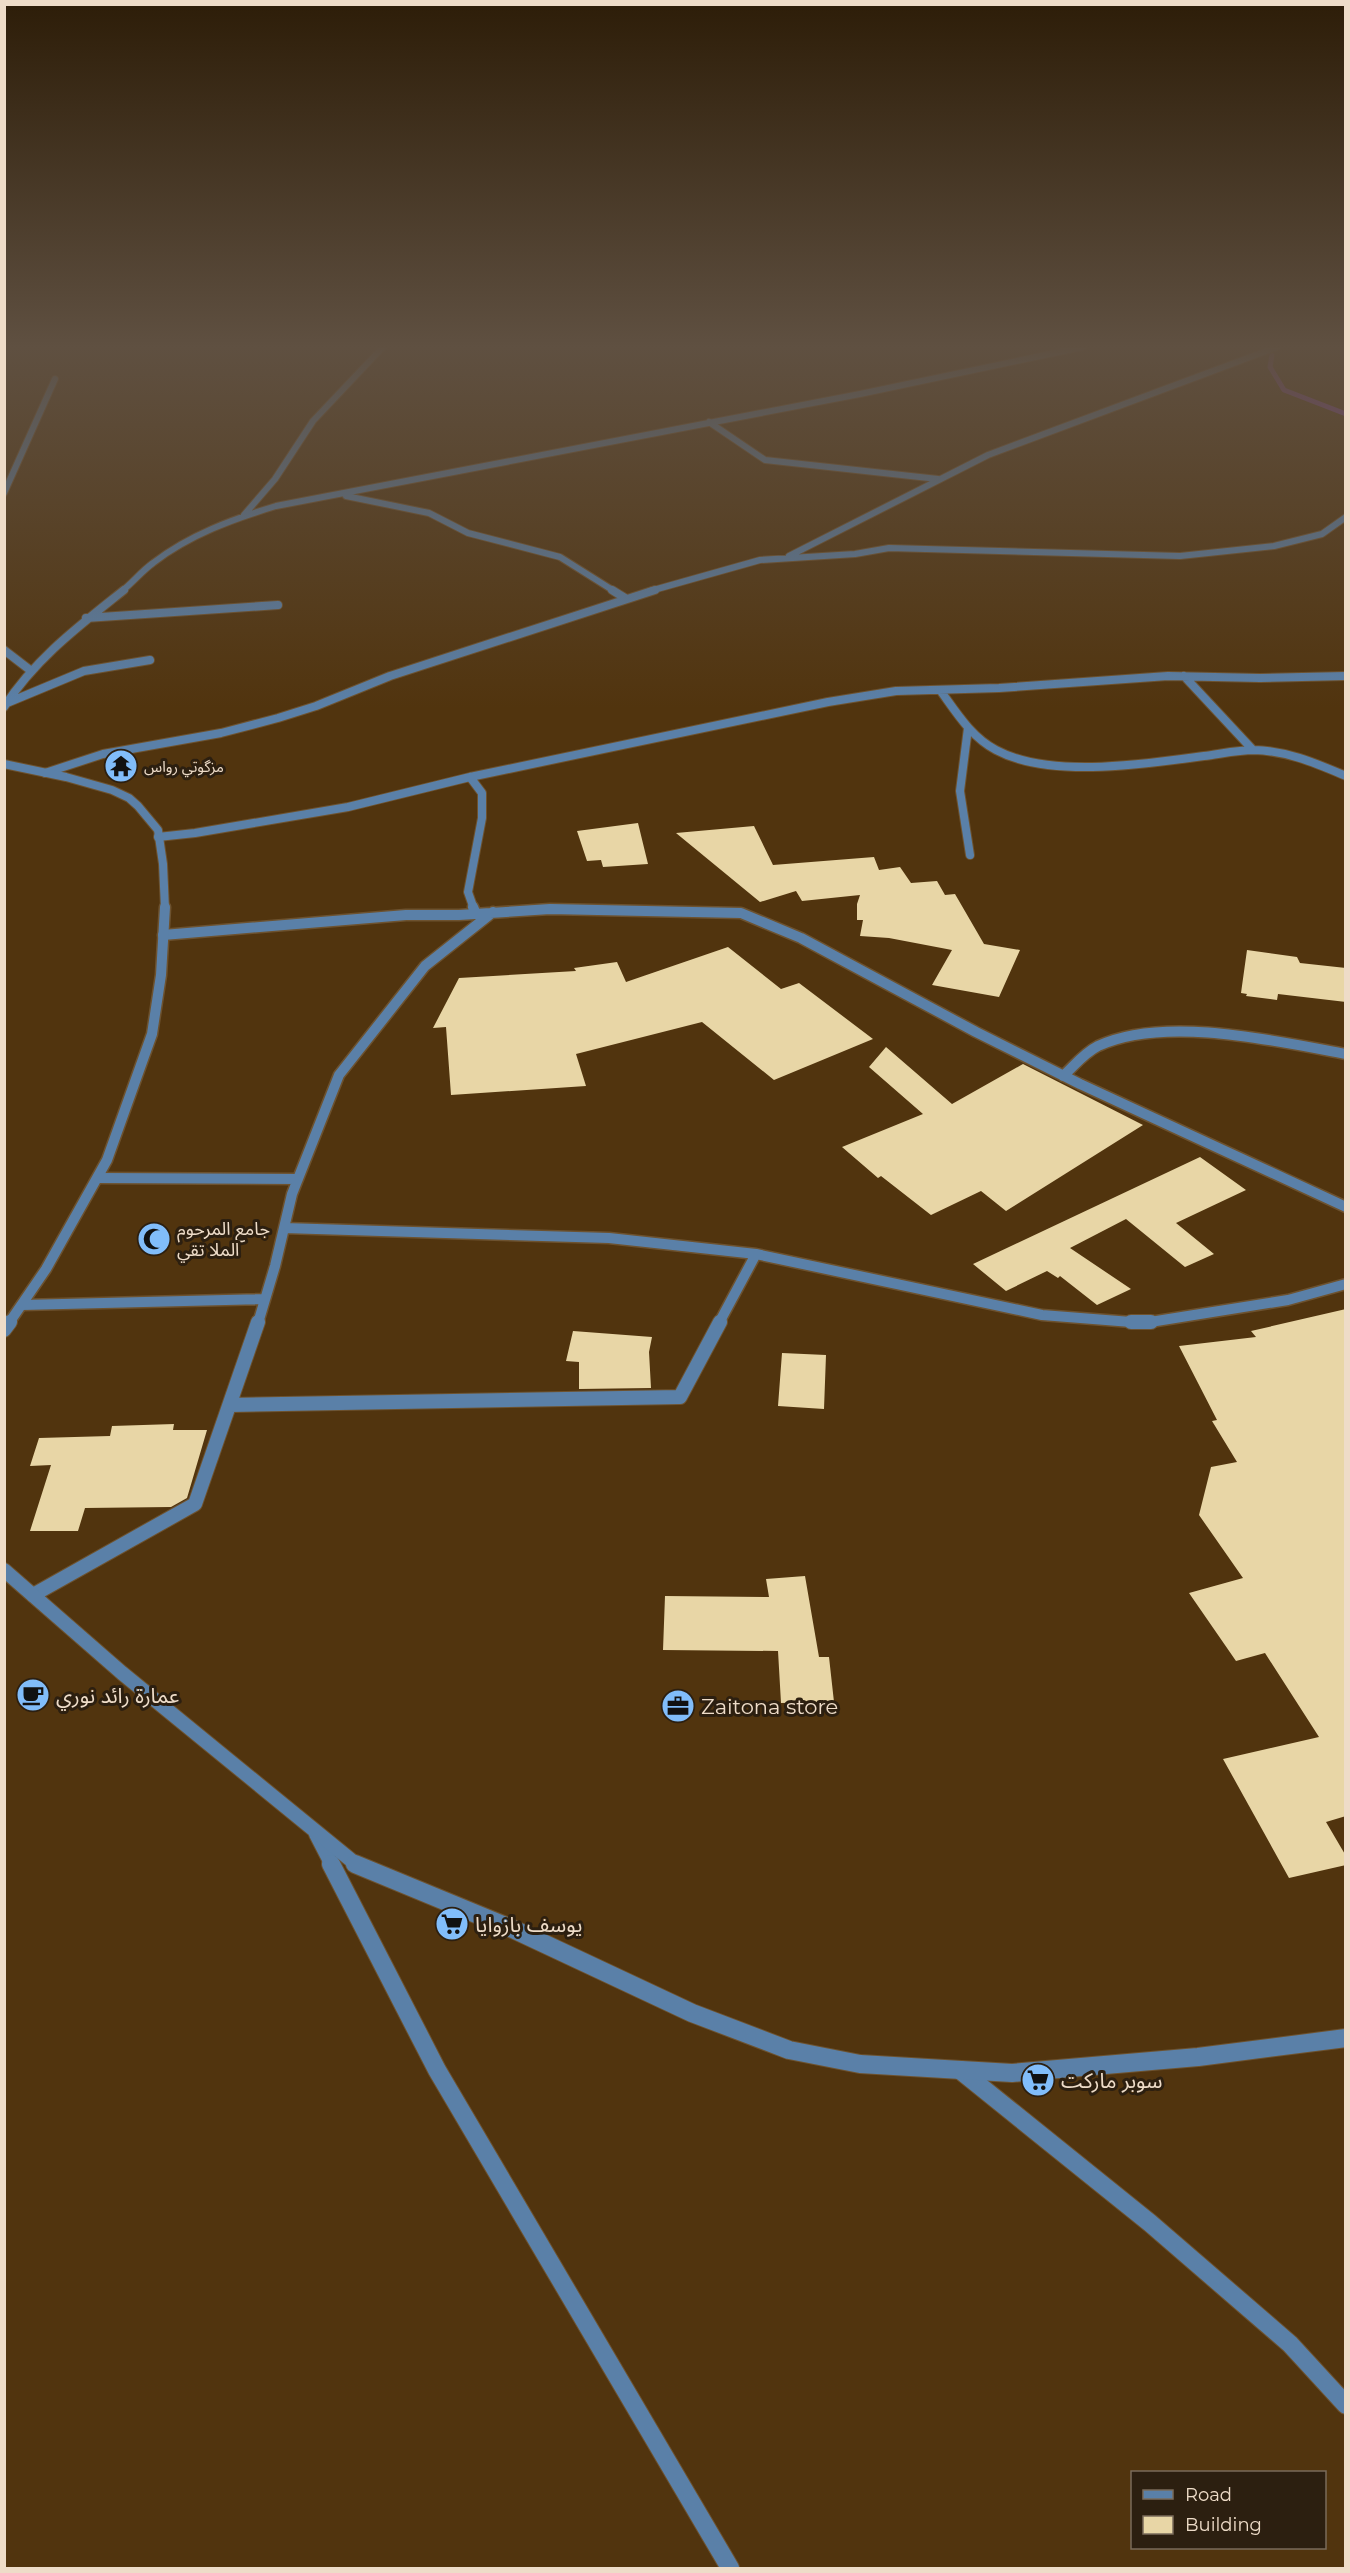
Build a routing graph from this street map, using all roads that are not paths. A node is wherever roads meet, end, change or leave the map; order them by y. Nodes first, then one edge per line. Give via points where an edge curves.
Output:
1 (15, 467) edge
2 (282, 467) edge
3 (481, 467) edge
4 (829, 467) edge
5 (963, 467) edge
6 (938, 479) junction
7 (4, 493) edge
8 (339, 495) junction
9 (243, 515) junction
10 (1346, 517) edge
11 (785, 558) junction
12 (625, 598) junction
13 (278, 604) dead end
14 (86, 618) junction
15 (4, 650) edge
16 (150, 660) dead end
17 (30, 670) junction
18 (1184, 676) junction
19 (1346, 676) edge
20 (940, 690) junction
21 (6, 705) edge
22 (968, 728) junction
23 (1253, 750) junction
24 (4, 764) edge
25 (45, 773) junction
26 (1346, 776) edge
27 (470, 777) junction
28 (158, 837) junction
29 (970, 855) dead end
30 (493, 912) junction
31 (476, 914) junction
32 (163, 935) junction
33 (1346, 1053) edge
34 (1063, 1076) junction
35 (98, 1178) junction
36 (298, 1179) junction
37 (1346, 1207) edge
38 (284, 1228) junction
39 (756, 1254) junction
40 (1346, 1284) edge
41 (265, 1299) junction
42 (22, 1305) junction
43 (4, 1330) edge
44 (230, 1405) junction
45 (4, 1570) edge
46 (33, 1595) junction
47 (316, 1834) junction
48 (1346, 2038) edge
49 (960, 2070) junction
50 (1346, 2404) edge
51 (730, 2568) edge

1 - 7 street
2 - 9 street
3 - 8 street
4 - 6 street
5 - 6 street
6 - 11 street
8 - 9 street
8 - 12 street via 429,513 468,533 560,557
9 - 14 street via 153,562
10 - 11 street via 1322,534 1274,546 1180,556 889,548
11 - 12 street via 760,560
12 - 25 street via 390,676 288,715 221,733 103,754
13 - 14 street
14 - 17 street via 63,635
15 - 17 street
16 - 21 street via 84,671
17 - 21 street
18 - 19 street
18 - 20 street
18 - 23 street
20 - 22 street
20 - 27 street via 896,691 828,702
22 - 23 street via 996,750 1030,761 1074,768
22 - 29 street via 960,791
23 - 26 street via 1297,755
24 - 25 street
25 - 28 street via 129,798 148,816 158,830
27 - 28 street via 348,807
27 - 31 street via 482,793 482,818 468,892
28 - 32 street via 165,901
30 - 31 street
30 - 34 street via 550,909 741,913 801,938
30 - 36 street via 425,966 339,1075
31 - 32 street via 406,915
32 - 35 street via 152,1035
33 - 34 street via 1239,1037 1162,1032 1097,1046
34 - 37 street
35 - 36 street
35 - 42 street
36 - 38 street
38 - 39 street via 609,1238
38 - 41 street
39 - 40 street via 1042,1315 1144,1323 1288,1300
39 - 44 street via 680,1397
41 - 42 street
41 - 44 street
42 - 43 street
44 - 46 street via 195,1504
45 - 46 street
46 - 47 street
47 - 49 street via 360,1868 515,1930 692,2013 789,2050 860,2064
47 - 51 street via 437,2070
48 - 49 street via 1198,2057 1012,2073
49 - 50 street via 1150,2223 1290,2344

